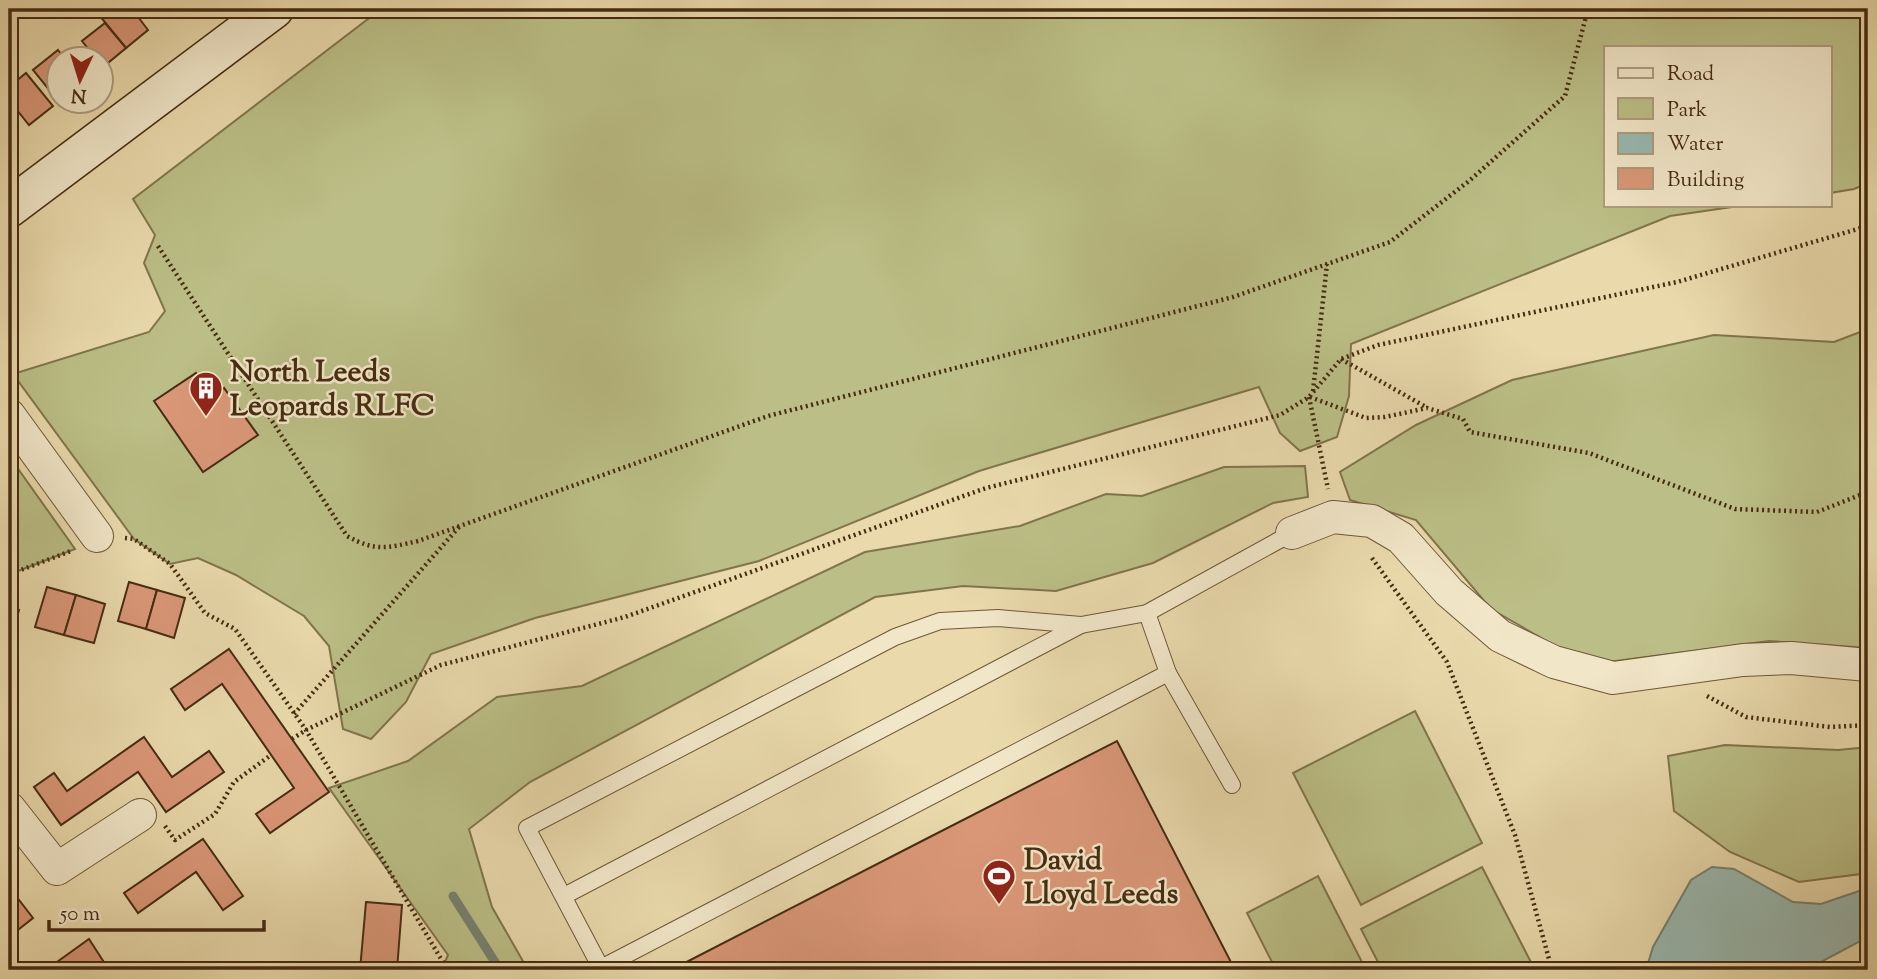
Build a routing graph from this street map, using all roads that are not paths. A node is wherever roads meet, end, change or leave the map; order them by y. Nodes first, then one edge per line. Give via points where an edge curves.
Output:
1 (265, 11) edge
2 (9, 208) edge
3 (9, 415) edge
4 (1292, 533) joint
5 (97, 536) road end
6 (1147, 613) junction
7 (1082, 625) junction
8 (1868, 665) edge
9 (1168, 673) junction
10 (1232, 785) dead end
11 (9, 808) edge
12 (140, 815) road end
13 (564, 896) junction

1 - 2 main road
3 - 5 street
4 - 6 lane
4 - 8 street via 1333,517 1372,521 1401,538 1449,592 1500,636 1554,662 1613,678 1743,660 1791,658
6 - 7 lane
6 - 9 lane
7 - 13 lane
7 - 13 lane via 998,618 940,621 895,637 527,828
9 - 10 lane
9 - 13 lane via 601,968
11 - 12 street via 57,869

